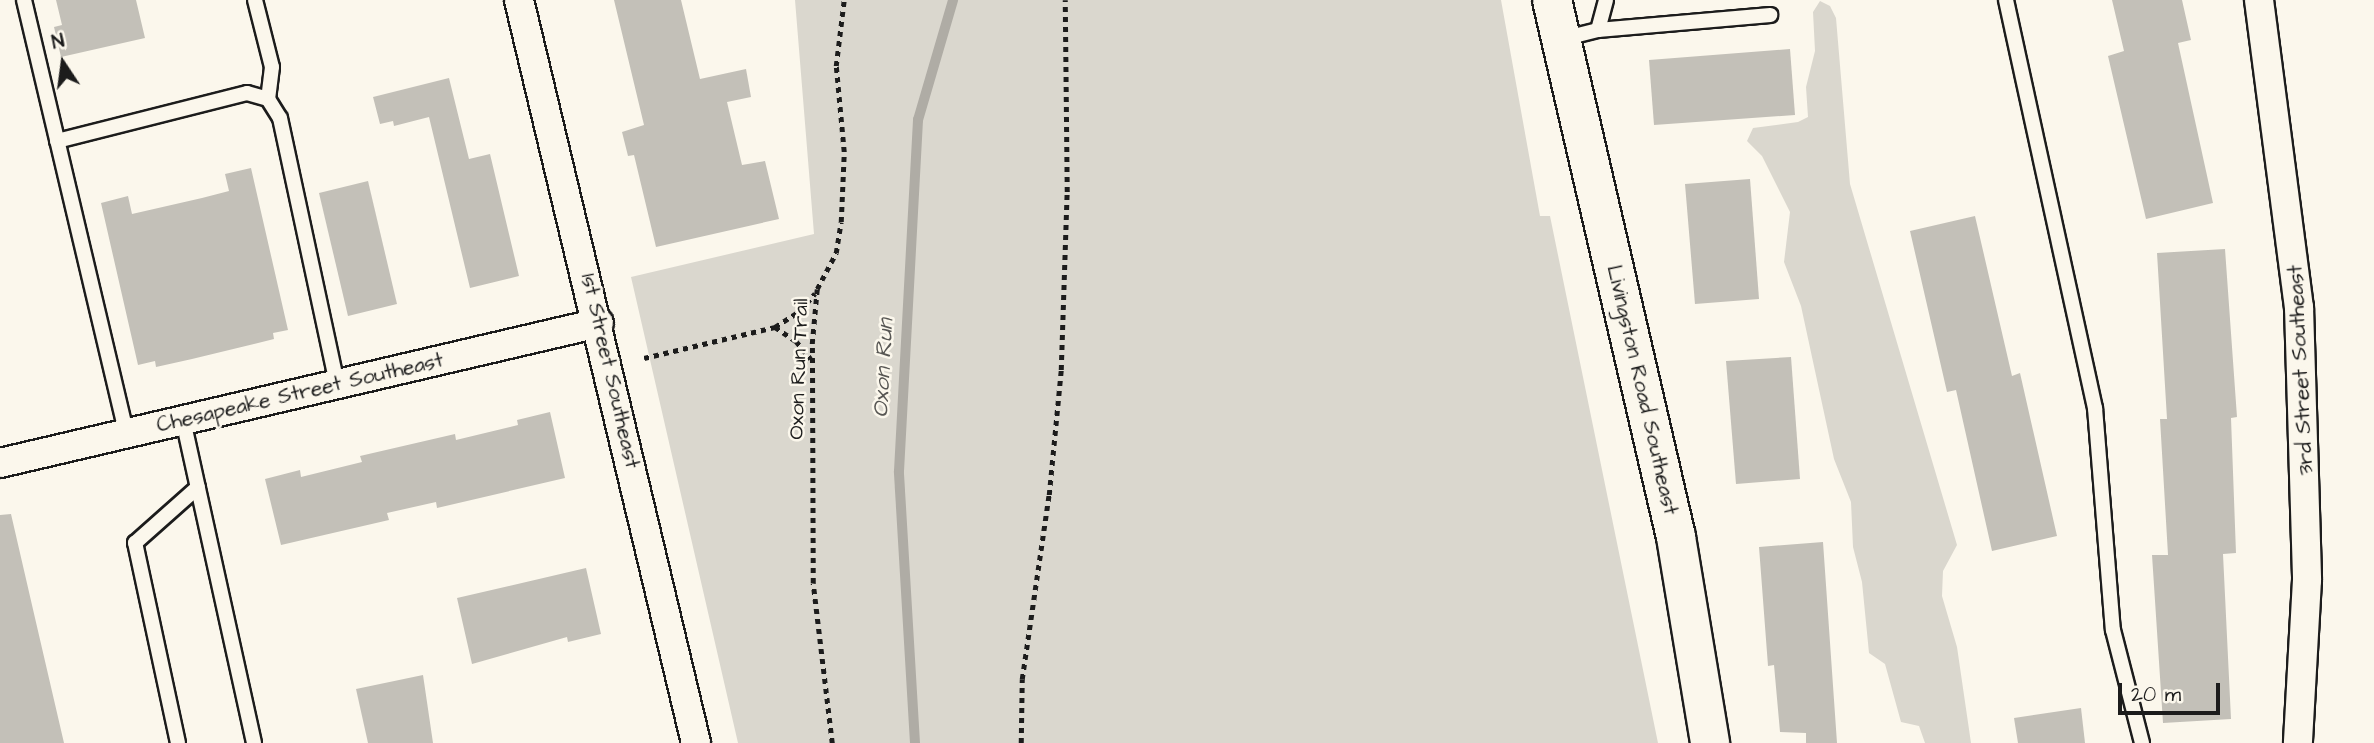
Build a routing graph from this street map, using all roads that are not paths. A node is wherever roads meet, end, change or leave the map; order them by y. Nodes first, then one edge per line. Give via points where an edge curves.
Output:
1 (24, 0) edge
2 (255, 0) edge
3 (519, 0) edge
4 (1552, 0) edge
5 (1606, 0) edge
6 (2006, 0) edge
7 (2259, 0) edge
8 (1770, 15) dead end
9 (1598, 30) junction
10 (1561, 40) junction
11 (268, 99) junction
12 (57, 141) junction
13 (599, 323) junction
14 (337, 384) junction
15 (183, 420) junction
16 (126, 433) junction
17 (0, 463) edge
18 (198, 487) junction
19 (178, 743) edge
20 (254, 743) edge
21 (696, 743) edge
22 (1710, 743) edge
23 (2142, 743) edge
24 (2298, 743) edge

1 - 12 lane
2 - 11 lane via 272,67
3 - 13 street, 1st Street Southeast
4 - 10 street, Livingston Road Southeast
5 - 9 lane
6 - 23 lane via 2095,408 2113,630
7 - 24 street, 3rd Street Southeast via 2299,307 2307,580
8 - 9 lane
9 - 10 lane
10 - 22 street, Livingston Road Southeast via 1678,548
11 - 12 lane via 247,93
11 - 14 lane via 281,117
12 - 16 lane
13 - 14 street, Chesapeake Street Southeast
13 - 21 street, 1st Street Southeast
14 - 15 street, Chesapeake Street Southeast
15 - 16 street, Chesapeake Street Southeast
15 - 18 lane
16 - 17 street, Chesapeake Street Southeast
18 - 19 lane via 135,543
18 - 20 lane

